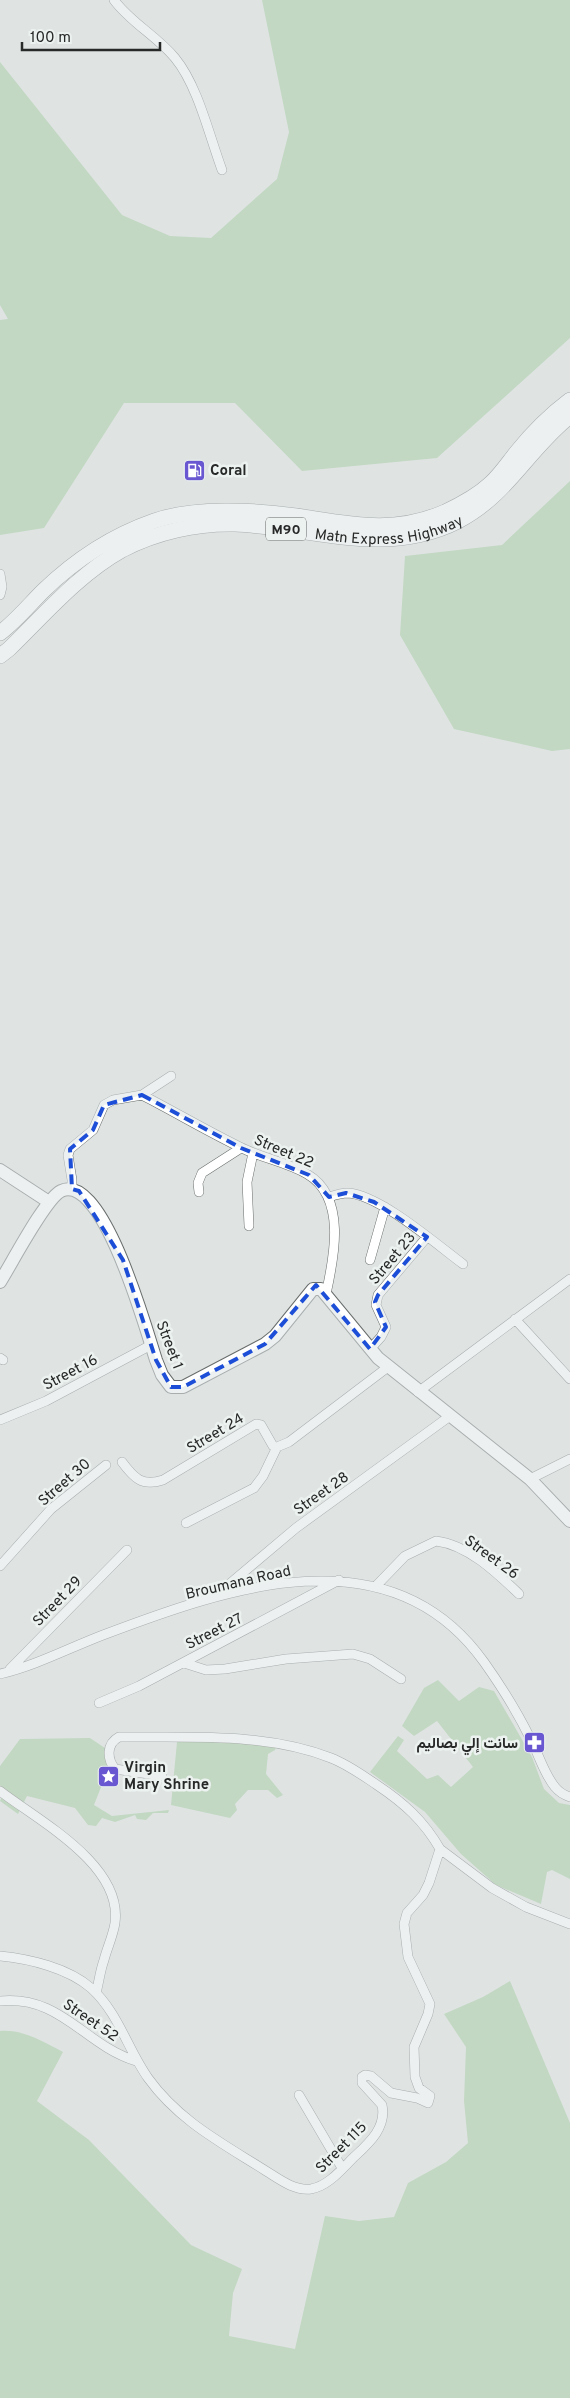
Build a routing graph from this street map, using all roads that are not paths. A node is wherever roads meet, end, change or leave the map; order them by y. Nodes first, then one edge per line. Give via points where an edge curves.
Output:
1 (114, 0) edge
2 (222, 170) dead end
3 (570, 400) edge
4 (570, 416) edge
5 (0, 574) edge
6 (0, 596) edge
7 (0, 633) edge
8 (0, 656) edge
9 (171, 1076) dead end
10 (142, 1095) junction
11 (240, 1148) junction
12 (253, 1153) junction
13 (0, 1170) edge
14 (72, 1188) junction
15 (199, 1192) dead end
16 (329, 1197) junction
17 (49, 1202) junction
18 (385, 1207) junction
19 (249, 1226) dead end
20 (427, 1237) junction
21 (370, 1260) dead end
22 (463, 1264) dead end
23 (570, 1279) edge
24 (0, 1282) edge
25 (326, 1294) junction
26 (515, 1319) junction
27 (151, 1345) junction
28 (370, 1349) junction
29 (388, 1367) junction
30 (570, 1379) edge
31 (418, 1392) junction
32 (450, 1416) junction
33 (0, 1420) edge
34 (276, 1447) junction
35 (570, 1459) edge
36 (122, 1462) dead end
37 (106, 1465) dead end
38 (530, 1479) junction
39 (570, 1521) edge
40 (186, 1523) dead end
41 (127, 1550) dead end
42 (3, 1558) edge
43 (0, 1566) edge
44 (340, 1580) junction
45 (376, 1586) junction
46 (518, 1594) dead end
47 (213, 1598) junction
48 (184, 1663) junction
49 (3, 1673) edge
50 (401, 1679) dead end
51 (99, 1703) dead end
52 (162, 1776) dead end
53 (0, 1791) edge
54 (570, 1798) edge
55 (440, 1849) junction
56 (570, 1924) edge
57 (0, 1956) edge
58 (96, 1993) junction
59 (0, 2001) edge
60 (136, 2061) junction
61 (299, 2095) dead end
62 (342, 2168) junction

1 - 2 street via 175,58 192,86
3 - 7 highway, Matn Express Highway / M90 via 532,434 480,493 444,512 380,526 245,512 186,514 155,520 101,544 71,566
4 - 8 highway, Matn Express Highway / M90 via 505,487 484,505 457,521 427,533 387,540 350,539 235,524 199,525 160,534 123,550 84,576
5 - 6 street
9 - 10 street
10 - 11 street, Street 22
10 - 14 street via 113,1100 104,1105 93,1130 70,1149
11 - 12 street, Street 22
11 - 15 street via 202,1173 198,1182
12 - 16 street, Street 22 via 309,1175 324,1187
12 - 19 street via 247,1182
13 - 17 street
14 - 17 street via 63,1190
14 - 27 street, Street 1 via 85,1196 123,1260
16 - 18 street via 355,1194
16 - 25 street via 335,1251
17 - 24 street
18 - 20 street
18 - 21 street
20 - 22 street
20 - 28 street, Street 23 via 378,1295 376,1305 386,1326
23 - 26 street
25 - 27 street, Street 1 via 320,1289 313,1289 265,1344 183,1387 171,1387 162,1375
25 - 28 street
26 - 30 street
26 - 31 street
27 - 33 street, Street 16 via 46,1401
28 - 29 street
29 - 31 street
29 - 34 street via 298,1435
31 - 32 street
32 - 38 street
32 - 47 street, Street 28 via 296,1528
34 - 36 street, Street 24 via 261,1425 256,1424 163,1480 152,1483 136,1479
34 - 40 street via 254,1488
35 - 38 street
37 - 42 street, Street 30 via 51,1509
38 - 39 street
41 - 49 street, Street 29
42 - 43 street, Street 30
44 - 45 street, Broumana Road
44 - 47 street, Broumana Road via 276,1584
44 - 48 street, Street 27
45 - 46 street, Street 26 via 405,1556 436,1541 470,1555
45 - 54 street, Broumana Road via 425,1606 445,1618 460,1633 484,1662 531,1739 555,1788
47 - 49 street, Broumana Road
48 - 50 street via 206,1670 225,1669 286,1659 353,1654 370,1659
48 - 51 street, Street 27
52 - 55 street via 115,1769 110,1763 111,1743 119,1737 247,1739 312,1751 348,1765 395,1797 423,1822
53 - 58 street via 70,1843 100,1872 108,1886 115,1904 115,1922
55 - 56 street via 492,1888 526,1907
55 - 62 street, Street 115 via 429,1883 407,1913 404,1924 408,1957 430,2004 413,2056 419,2088 430,2096 430,2100 428,2103 391,2092 371,2076 362,2077 362,2083 382,2105 382,2120 368,2145
57 - 58 street, Street 115 via 60,1970 84,1982
58 - 60 street, Street 115
59 - 60 street, Street 52 via 28,2002 50,2009 69,2019 109,2050
60 - 62 street, Street 115 via 161,2094 188,2120 228,2150 286,2183 307,2189 319,2187
61 - 62 street

